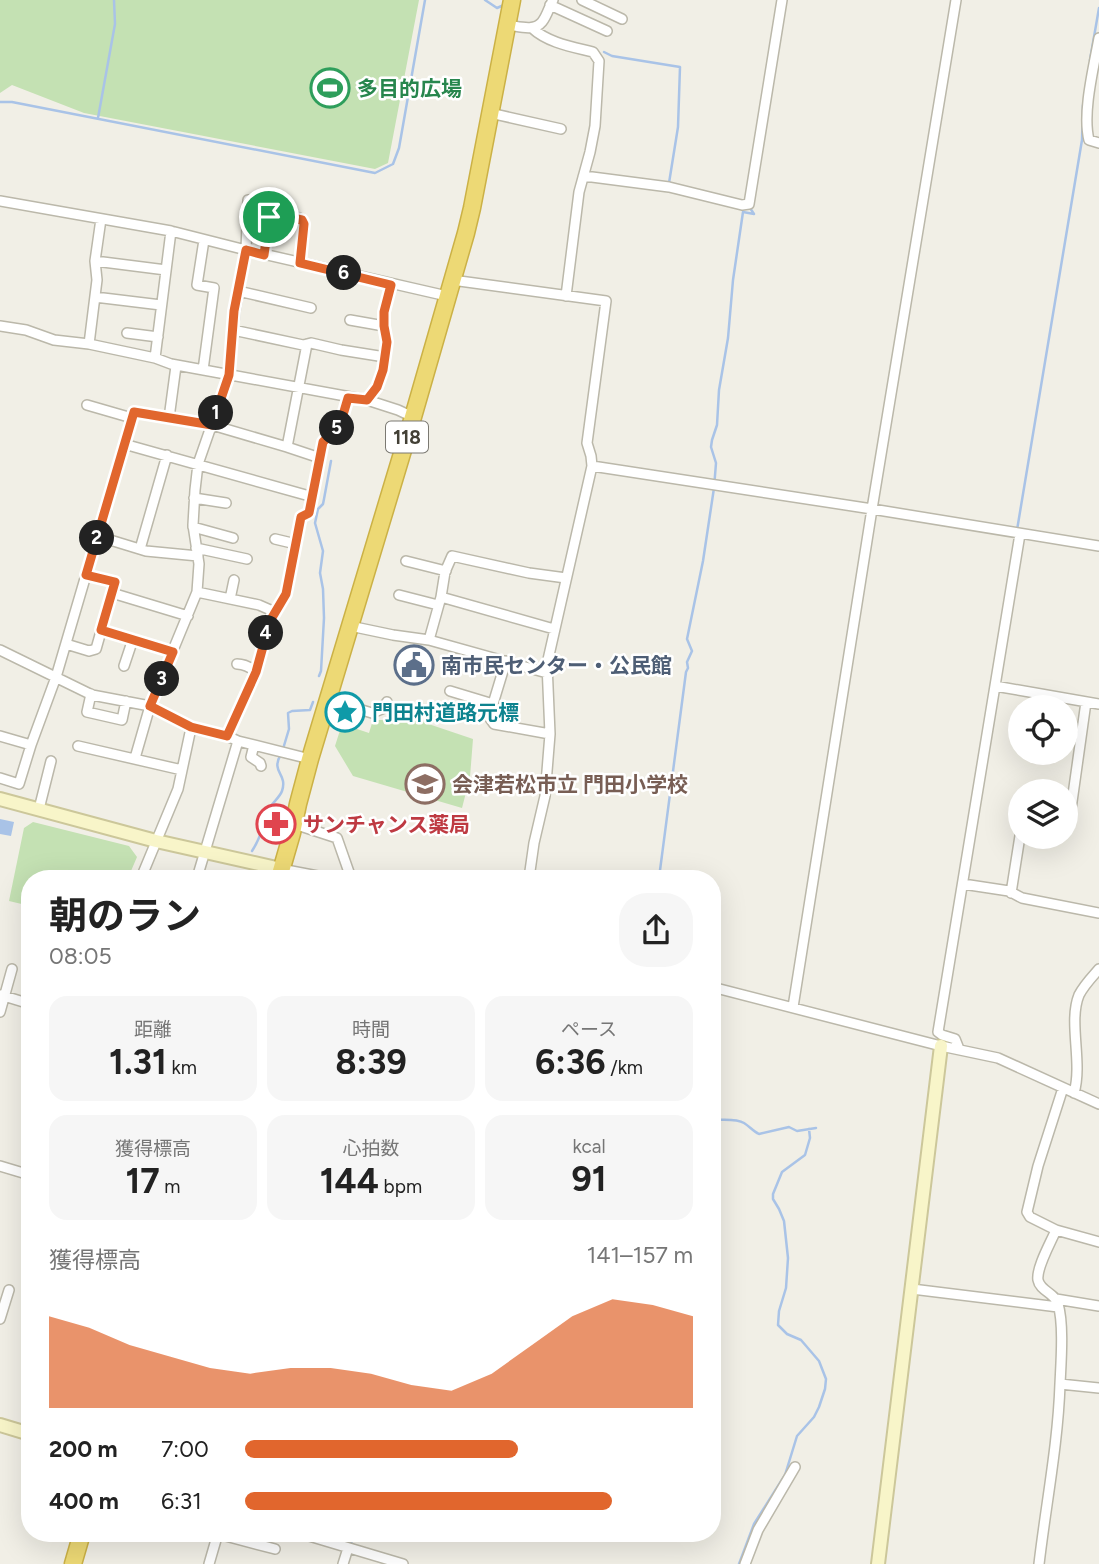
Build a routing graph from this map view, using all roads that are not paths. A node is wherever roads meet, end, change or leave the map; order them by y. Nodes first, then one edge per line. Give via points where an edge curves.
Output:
1 (512, 0) edge
2 (582, 0) edge
3 (782, 0) edge
4 (956, 0) edge
5 (552, 2) edge
6 (622, 19) dead end
7 (507, 25) junction
8 (532, 28) junction
9 (607, 31) dead end
10 (1099, 38) edge
11 (490, 113) junction
12 (561, 129) dead end
13 (1099, 143) edge
14 (583, 177) junction
15 (248, 200) dead end
16 (0, 201) edge
17 (101, 219) junction
18 (171, 231) junction
19 (204, 240) junction
20 (246, 250) junction
21 (264, 255) junction
22 (95, 261) junction
23 (300, 263) junction
24 (166, 270) junction
25 (452, 280) junction
26 (391, 285) junction
27 (238, 292) junction
28 (95, 296) junction
29 (447, 296) junction
30 (566, 296) junction
31 (161, 305) junction
32 (311, 308) dead end
33 (350, 320) dead end
34 (0, 326) edge
35 (384, 326) junction
36 (233, 330) junction
37 (127, 333) dead end
38 (158, 337) junction
39 (89, 344) junction
40 (307, 344) junction
41 (385, 357) junction
42 (155, 358) junction
43 (176, 366) junction
44 (203, 370) junction
45 (229, 375) junction
46 (300, 389) junction
47 (348, 398) junction
48 (367, 400) junction
49 (87, 405) dead end
50 (413, 417) junction
51 (132, 418) junction
52 (169, 418) junction
53 (212, 425) junction
54 (124, 444) junction
55 (287, 447) junction
56 (167, 455) junction
57 (320, 458) junction
58 (198, 464) junction
59 (592, 466) junction
60 (313, 497) junction
61 (194, 498) junction
62 (226, 503) dead end
63 (872, 509) junction
64 (193, 527) junction
65 (1020, 534) junction
66 (97, 536) junction
67 (233, 538) dead end
68 (275, 539) dead end
69 (296, 544) junction
70 (1099, 546) edge
71 (141, 549) junction
72 (197, 552) junction
73 (247, 559) dead end
74 (405, 561) dead end
75 (446, 571) junction
76 (86, 575) junction
77 (566, 578) junction
78 (234, 580) dead end
79 (197, 592) junction
80 (112, 593) junction
81 (400, 595) dead end
82 (230, 599) junction
83 (440, 601) junction
84 (275, 612) junction
85 (188, 616) junction
86 (350, 626) junction
87 (554, 629) junction
88 (101, 630) junction
89 (133, 639) junction
90 (429, 639) junction
91 (66, 644) junction
92 (0, 650) edge
93 (173, 652) junction
94 (506, 661) junction
95 (237, 664) dead end
96 (124, 666) dead end
97 (256, 672) junction
98 (547, 673) junction
99 (56, 677) junction
100 (995, 686) junction
101 (450, 691) dead end
102 (91, 694) junction
103 (328, 700) junction
104 (126, 701) junction
105 (387, 702) dead end
106 (1086, 702) junction
107 (493, 704) junction
108 (1099, 704) edge
109 (150, 706) junction
110 (191, 727) junction
111 (550, 734) junction
112 (0, 736) edge
113 (227, 736) junction
114 (237, 741) junction
115 (254, 745) junction
116 (31, 746) junction
117 (78, 746) dead end
118 (135, 758) junction
119 (310, 759) junction
120 (51, 761) dead end
121 (261, 766) dead end
122 (182, 770) junction
123 (0, 778) edge
124 (1075, 779) edge
125 (0, 799) edge
126 (39, 809) junction
127 (294, 824) junction
128 (156, 841) junction
129 (1018, 849) edge
130 (205, 852) junction
131 (144, 870) edge
132 (199, 870) edge
133 (266, 870) edge
134 (281, 870) edge
135 (348, 870) edge
136 (530, 870) edge
137 (962, 884) junction
138 (1011, 892) junction
139 (1099, 913) edge
140 (12, 969) dead end
141 (1099, 969) edge
142 (721, 989) edge
143 (2, 995) edge
144 (21, 1001) edge
145 (793, 1007) junction
146 (0, 1012) edge
147 (941, 1046) junction
148 (959, 1049) junction
149 (1063, 1088) junction
150 (1074, 1093) junction
151 (1099, 1104) edge
152 (0, 1166) edge
153 (21, 1172) edge
154 (1056, 1230) junction
155 (1099, 1242) edge
156 (912, 1289) junction
157 (9, 1290) dead end
158 (1057, 1303) junction
159 (1099, 1306) edge
160 (0, 1319) edge
161 (1060, 1384) junction
162 (1099, 1388) edge
163 (0, 1425) edge
164 (21, 1431) edge
165 (795, 1467) dead end
166 (80, 1542) edge
167 (215, 1542) edge
168 (250, 1542) edge
169 (328, 1542) edge
170 (348, 1548) junction
171 (275, 1549) dead end
172 (74, 1564) edge
173 (209, 1564) edge
174 (343, 1564) edge
175 (403, 1564) edge
176 (745, 1564) edge
177 (878, 1564) edge
178 (1039, 1564) edge

1 - 7 highway, 118
2 - 6 street
3 - 14 street via 749,204 669,187
4 - 63 street
5 - 8 street via 543,22
5 - 9 street
7 - 8 street
7 - 11 highway, 118
8 - 14 street via 565,45 593,52 599,61 595,125
10 - 13 street via 1086,131 1088,140
11 - 12 street
11 - 25 highway, 118 via 472,208
14 - 30 street
15 - 20 street
16 - 17 street
17 - 18 street
17 - 22 street
18 - 19 street
18 - 24 street
19 - 20 street
19 - 44 street via 197,285 214,288
20 - 21 street
20 - 27 street
21 - 23 street
21 - 23 street via 269,217 299,218 304,224
22 - 24 street
22 - 28 street
23 - 26 street
24 - 31 street
25 - 29 highway, 118
25 - 30 street
26 - 29 street
26 - 35 street
27 - 32 street
27 - 36 street
28 - 31 street
28 - 39 street
29 - 50 highway, 118
30 - 59 street via 606,301 587,443
31 - 38 street
33 - 35 street
34 - 39 street
35 - 41 street
36 - 40 street
36 - 45 street
37 - 38 street
38 - 42 street
39 - 42 street
40 - 41 street
40 - 46 street
41 - 48 street via 377,387
42 - 43 street
43 - 44 street
43 - 52 street
44 - 45 street
45 - 46 street
45 - 53 street
46 - 47 street
46 - 55 street
47 - 48 street
47 - 57 street via 340,425 323,442
48 - 50 street
49 - 51 street
50 - 86 highway, 118
51 - 52 street via 134,412
51 - 54 street
52 - 53 street
53 - 55 street
53 - 58 street
54 - 56 street
54 - 66 street
55 - 57 street
56 - 58 street
56 - 71 street
57 - 60 street
58 - 60 street
58 - 61 street
59 - 63 street
59 - 77 street
60 - 69 street via 309,513 301,517
61 - 62 street
61 - 64 street
63 - 65 street
63 - 145 street
64 - 67 street
64 - 72 street
65 - 70 street
65 - 100 street
66 - 71 street
66 - 76 street
68 - 69 street
69 - 84 street via 286,594
71 - 72 street
72 - 73 street
72 - 79 street
74 - 75 street
75 - 77 street via 452,556
75 - 83 street
76 - 80 street via 115,582
76 - 91 street
77 - 87 street
78 - 82 street
79 - 82 street
79 - 85 street
80 - 85 street
80 - 88 street
81 - 83 street
82 - 84 street
83 - 87 street
83 - 90 street
84 - 97 street
85 - 93 street
86 - 90 street
86 - 103 highway, 118
87 - 98 street
88 - 89 street
88 - 91 street via 94,650
89 - 93 street
89 - 96 street
90 - 94 street
91 - 99 street
92 - 99 street
93 - 109 street
94 - 98 street
94 - 107 street
95 - 97 street
97 - 113 street
98 - 111 street
99 - 102 street
99 - 116 street
100 - 106 street
100 - 137 street
101 - 107 street
102 - 104 street
102 - 104 street via 87,712 122,720
103 - 105 street via 372,713
103 - 119 highway, 118
104 - 109 street
106 - 108 street
106 - 124 street
107 - 111 street via 489,717 494,724
109 - 110 street
109 - 118 street
110 - 113 street
110 - 122 street
111 - 136 street via 545,796
112 - 116 street
113 - 114 street
114 - 115 street
114 - 130 street
115 - 119 street
115 - 121 street via 251,757
116 - 123 street via 19,784
117 - 118 street
118 - 122 street
119 - 127 highway, 118
120 - 126 street
122 - 128 street
125 - 126 street
126 - 128 street
127 - 134 highway, 118
127 - 135 street via 337,838
128 - 130 street
128 - 131 street
129 - 138 street
130 - 132 street
130 - 133 street
137 - 138 street
137 - 148 street via 938,1032 955,1039
138 - 139 street
140 - 143 street
141 - 150 street via 1075,1008 1078,1071
142 - 145 street
143 - 144 street
143 - 146 street
145 - 147 street
147 - 148 street
147 - 156 street
148 - 149 street via 1006,1060
149 - 150 street
149 - 154 street via 1027,1212
150 - 151 street
152 - 153 street
154 - 155 street
154 - 158 street via 1038,1279
156 - 158 street
156 - 177 street
157 - 160 street
158 - 159 street
158 - 161 street
161 - 162 street
161 - 178 street
163 - 164 street
165 - 176 street via 758,1531
166 - 172 highway
167 - 173 street
168 - 171 street
169 - 170 street
170 - 174 street
170 - 175 street

